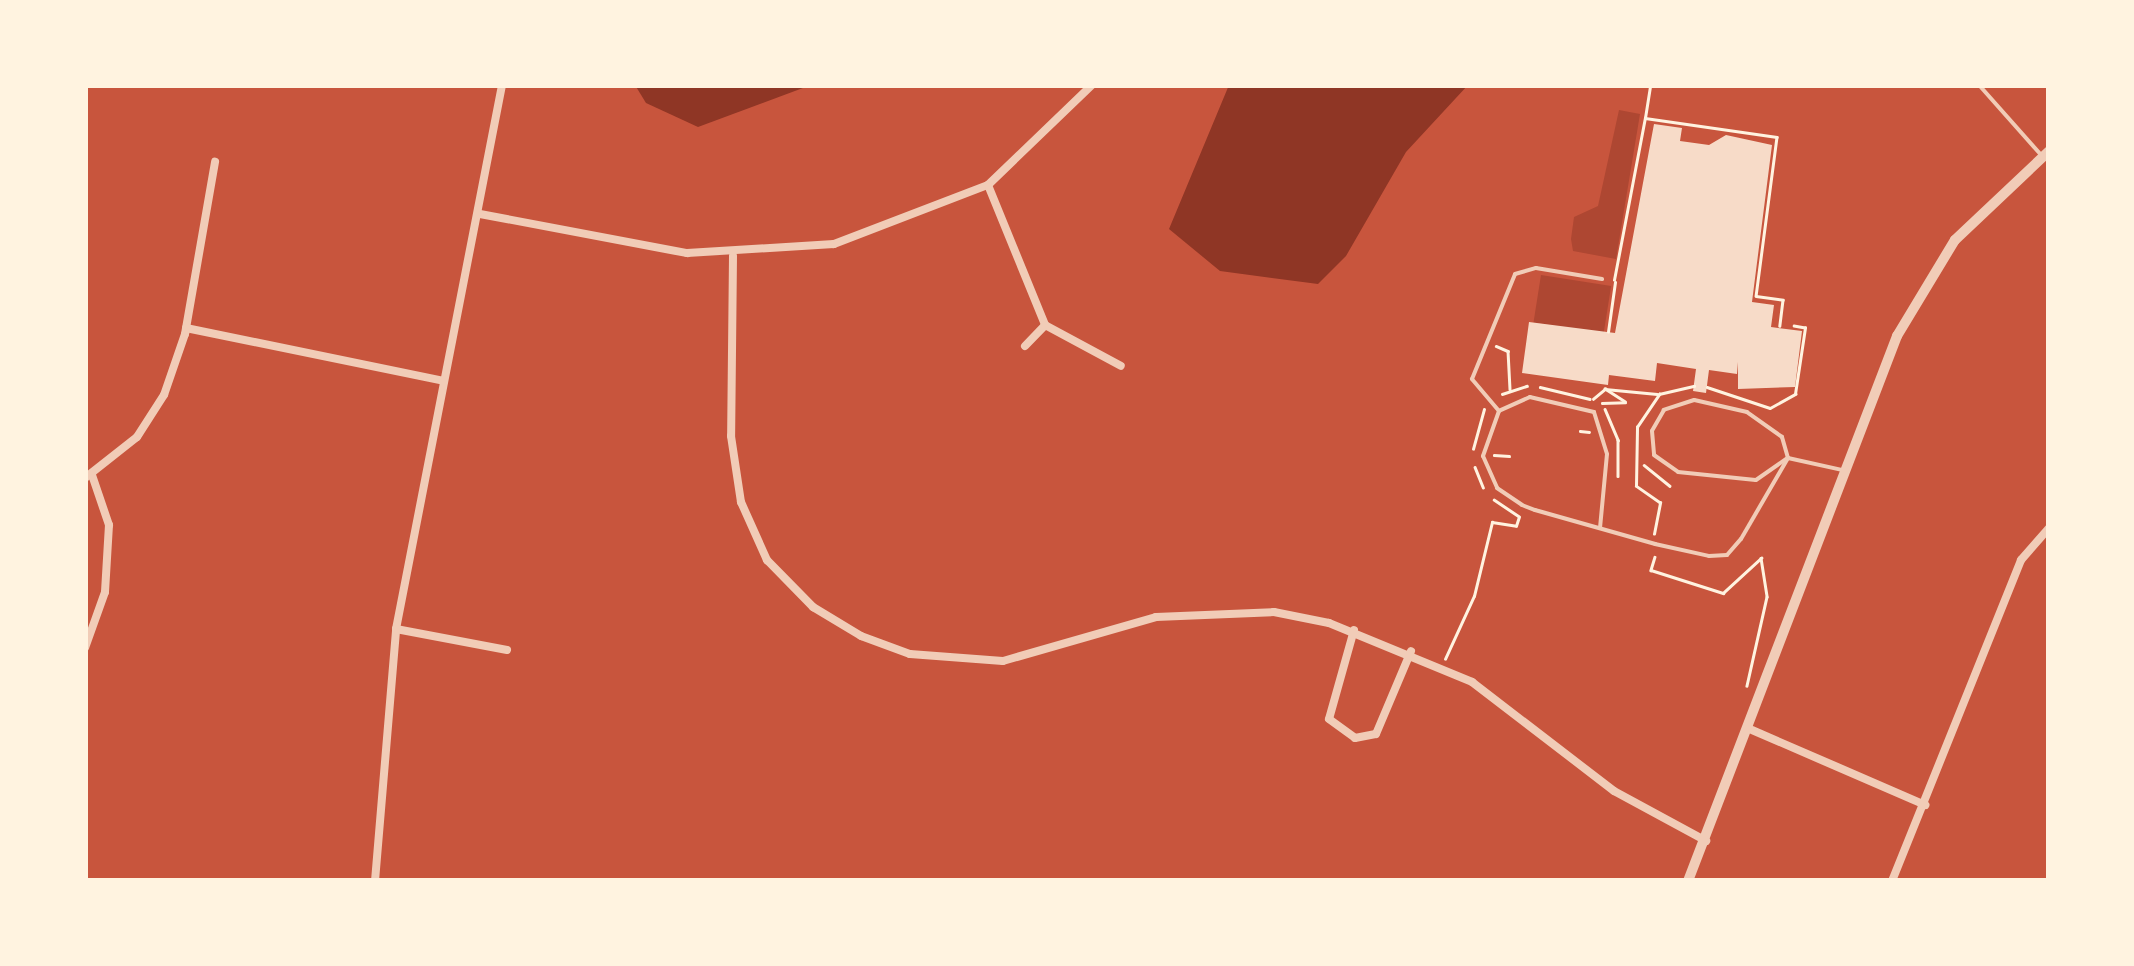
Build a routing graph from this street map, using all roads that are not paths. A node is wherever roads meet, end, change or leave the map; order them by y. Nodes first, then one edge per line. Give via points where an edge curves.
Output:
1 (502, 85) edge
2 (1092, 85) edge
3 (1978, 85) edge
4 (2045, 154) edge
5 (215, 162) dead end
6 (2049, 168) edge
7 (988, 185) junction
8 (480, 214) junction
9 (733, 256) junction
10 (1602, 279) road end
11 (1045, 325) junction
12 (186, 328) junction
13 (1026, 346) dead end
14 (1122, 366) dead end
15 (444, 381) junction
16 (1499, 411) junction
17 (1788, 458) junction
18 (1846, 472) junction
19 (89, 476) edge
20 (1600, 528) junction
21 (2049, 528) edge
22 (396, 630) junction
23 (1354, 630) junction
24 (85, 648) edge
25 (507, 650) dead end
26 (1411, 651) junction
27 (1752, 730) junction
28 (1925, 806) junction
29 (1708, 842) junction
30 (374, 881) edge
31 (1688, 881) edge
32 (1892, 881) edge

1 - 8 street
2 - 7 street
3 - 4 lane
4 - 6 street
4 - 18 street via 1966,228 1922,286
5 - 12 street
7 - 9 street via 834,244
7 - 11 street
8 - 9 street
8 - 15 street
9 - 23 street via 731,436 740,502 767,560 845,626 910,654 1003,661 1156,617 1274,612
10 - 16 lane via 1524,269 1472,378
11 - 13 street
11 - 14 street
12 - 15 street
12 - 19 street via 164,395 137,437
15 - 22 street
16 - 20 lane via 1483,456 1497,488 1522,506
16 - 20 lane via 1530,397 1594,412 1607,454
17 - 17 lane via 1769,425 1694,400 1664,410 1652,431 1654,455 1695,476 1756,480
17 - 18 lane
17 - 20 lane via 1727,555
18 - 27 street
19 - 24 street via 110,525 104,592
21 - 28 street via 2021,560
22 - 25 street
22 - 30 street
23 - 26 street
23 - 26 street via 1329,720 1355,738 1376,734
26 - 29 street via 1472,682 1614,791
27 - 28 street
27 - 29 street
28 - 32 street
29 - 31 street

